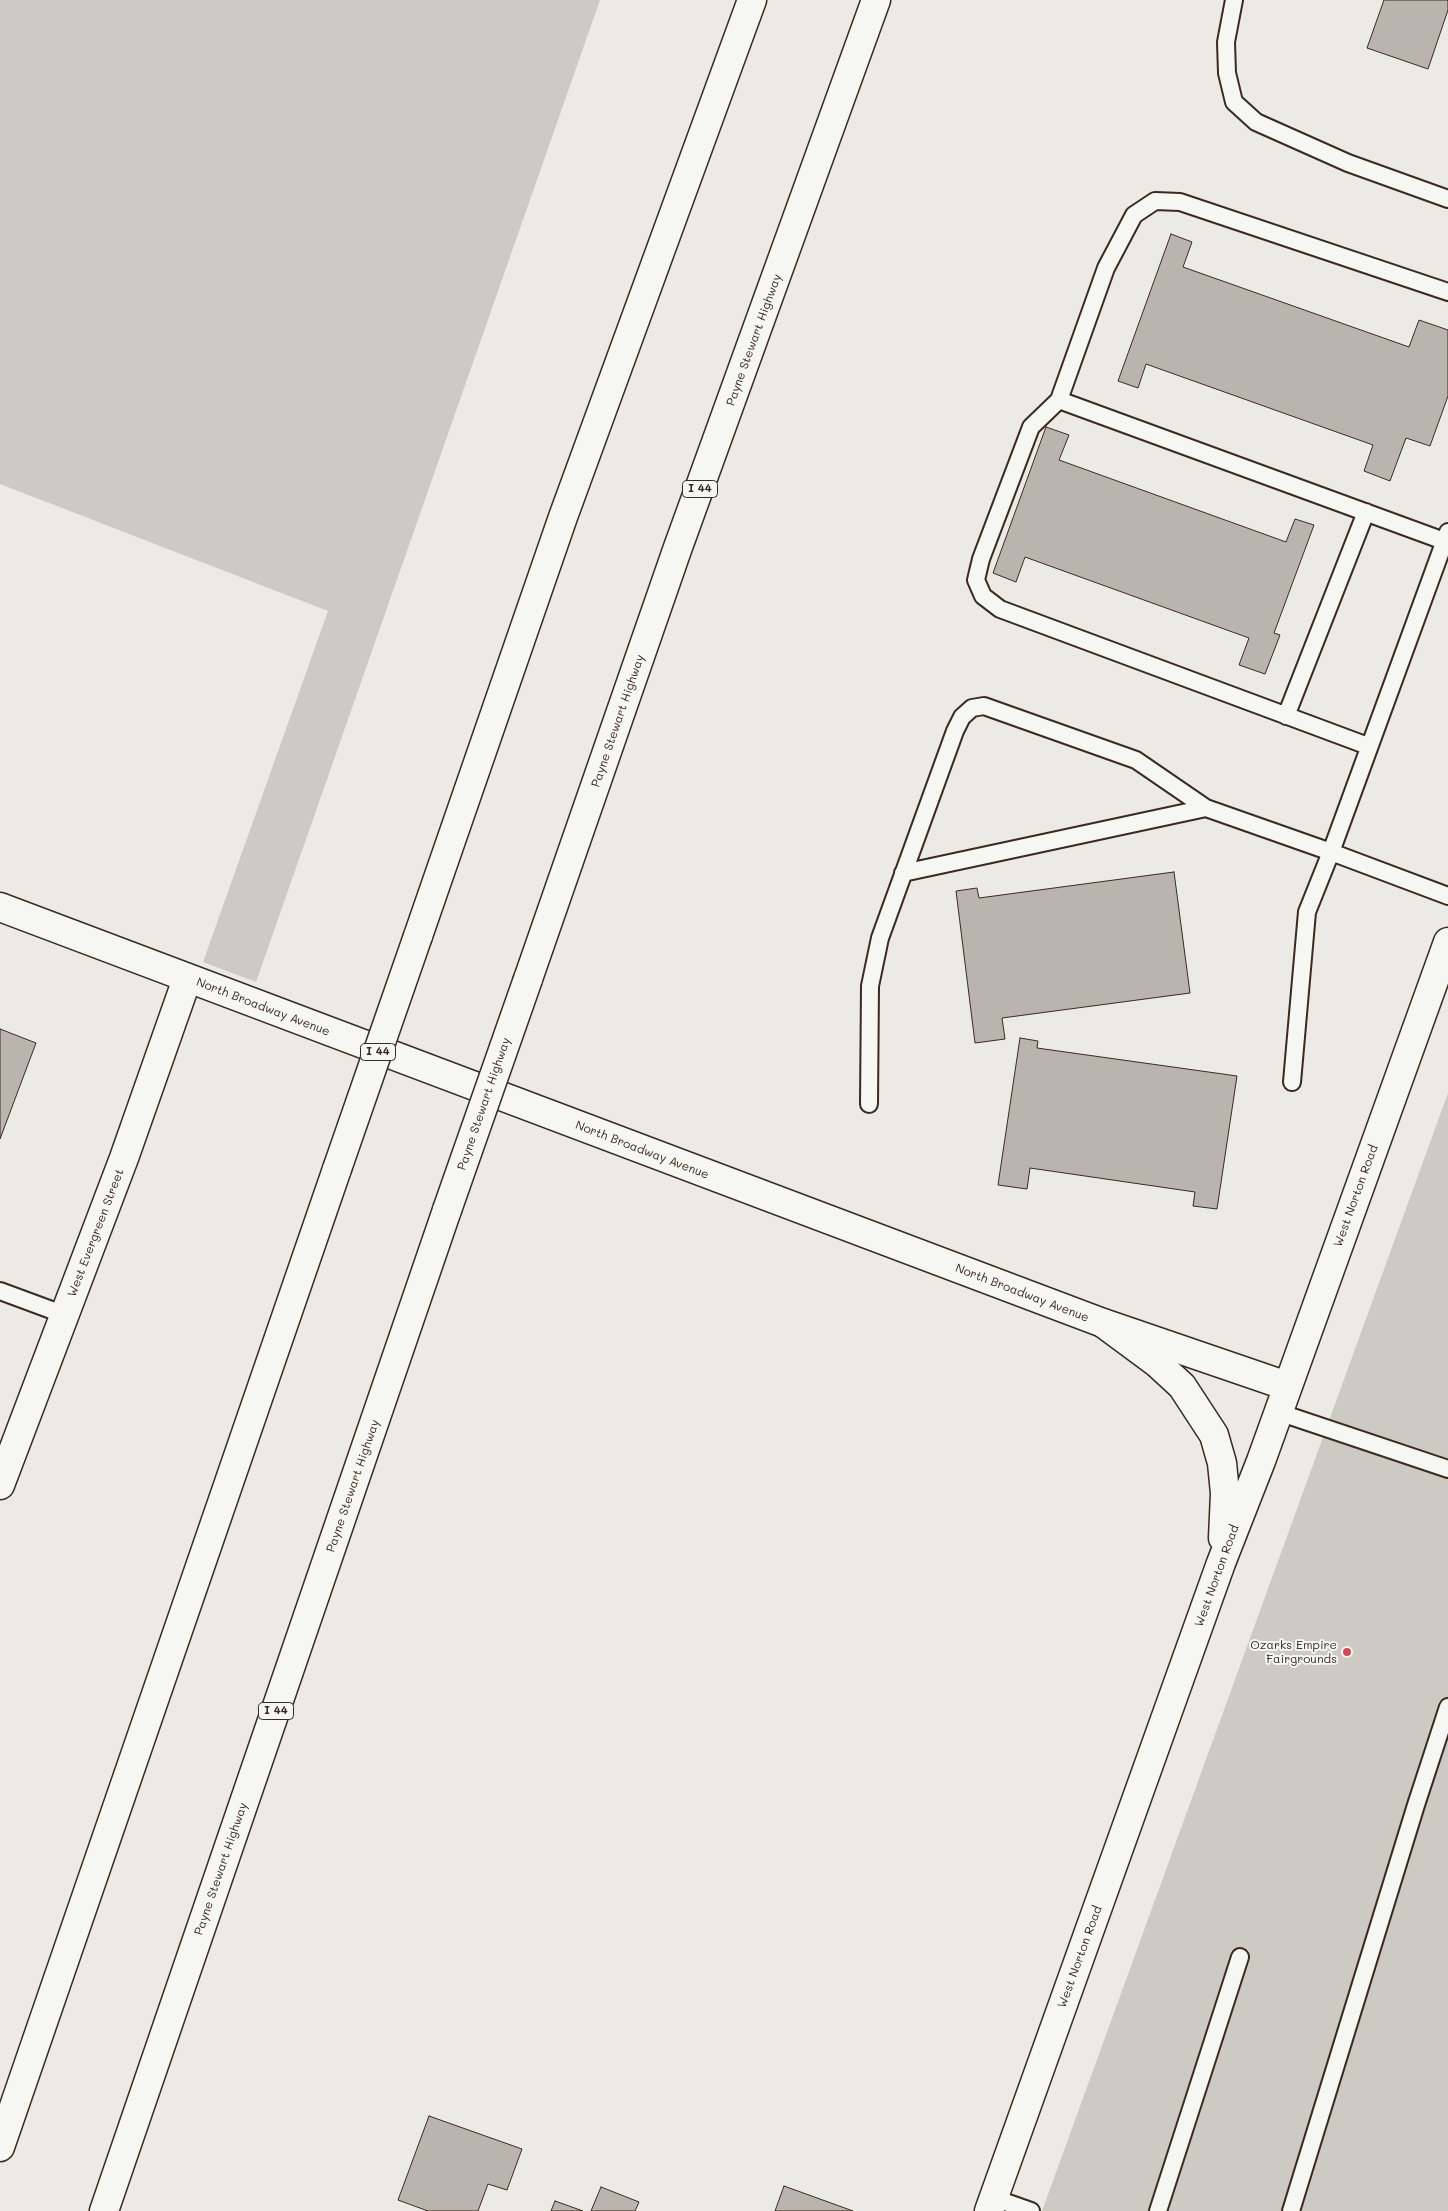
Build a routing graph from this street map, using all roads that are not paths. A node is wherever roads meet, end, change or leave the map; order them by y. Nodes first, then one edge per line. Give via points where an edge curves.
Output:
1 (752, 0) edge
2 (876, 0) edge
3 (1234, 0) edge
4 (1448, 199) edge
5 (1448, 292) edge
6 (1059, 400) junction
7 (1366, 512) junction
8 (1446, 536) edge
9 (1286, 716) junction
10 (1368, 746) junction
11 (1206, 808) junction
12 (1331, 852) junction
13 (903, 873) junction
14 (1448, 896) edge
15 (0, 907) edge
16 (1448, 942) edge
17 (186, 979) junction
18 (1292, 1082) dead end
19 (869, 1104) dead end
20 (0, 1291) edge
21 (65, 1315) junction
22 (1103, 1323) junction
23 (1287, 1386) junction
24 (1278, 1412) junction
25 (1448, 1469) edge
26 (0, 1485) edge
27 (1221, 1564) junction
28 (1448, 1707) edge
29 (1240, 1958) dead end
30 (0, 2147) edge
31 (991, 2204) edge
32 (104, 2211) edge
33 (1031, 2211) edge
34 (1158, 2211) edge
35 (1291, 2211) edge

1 - 30 main road, I 44, bridge via 563,517
2 - 32 main road, Payne Stewart Highway / I 44, bridge via 677,550
3 - 4 lane via 1226,42 1226,73 1234,102 1256,122 1348,163
5 - 6 lane via 1180,202 1154,201 1134,215 1106,268
6 - 7 lane
6 - 9 lane via 1031,427 981,559 976,580 983,596 1000,609
7 - 8 lane
7 - 9 lane
8 - 10 lane
9 - 10 lane
10 - 12 lane
11 - 12 lane
11 - 13 lane
11 - 13 lane via 1136,760 984,706 972,708 954,731
12 - 14 lane
12 - 18 lane via 1307,912
13 - 19 lane via 880,938 870,986
15 - 17 main road, North Broadway Avenue
16 - 23 main road, West Norton Road
17 - 21 main road, West Evergreen Street
17 - 22 main road, North Broadway Avenue
20 - 21 lane
21 - 26 main road, West Evergreen Street
22 - 23 main road, North Broadway Avenue
22 - 27 main road via 1182,1386 1214,1435 1226,1493
23 - 24 main road, West Norton Road
24 - 25 lane
24 - 27 main road, West Norton Road
27 - 31 main road, West Norton Road
28 - 35 lane
29 - 34 lane
31 - 33 lane

